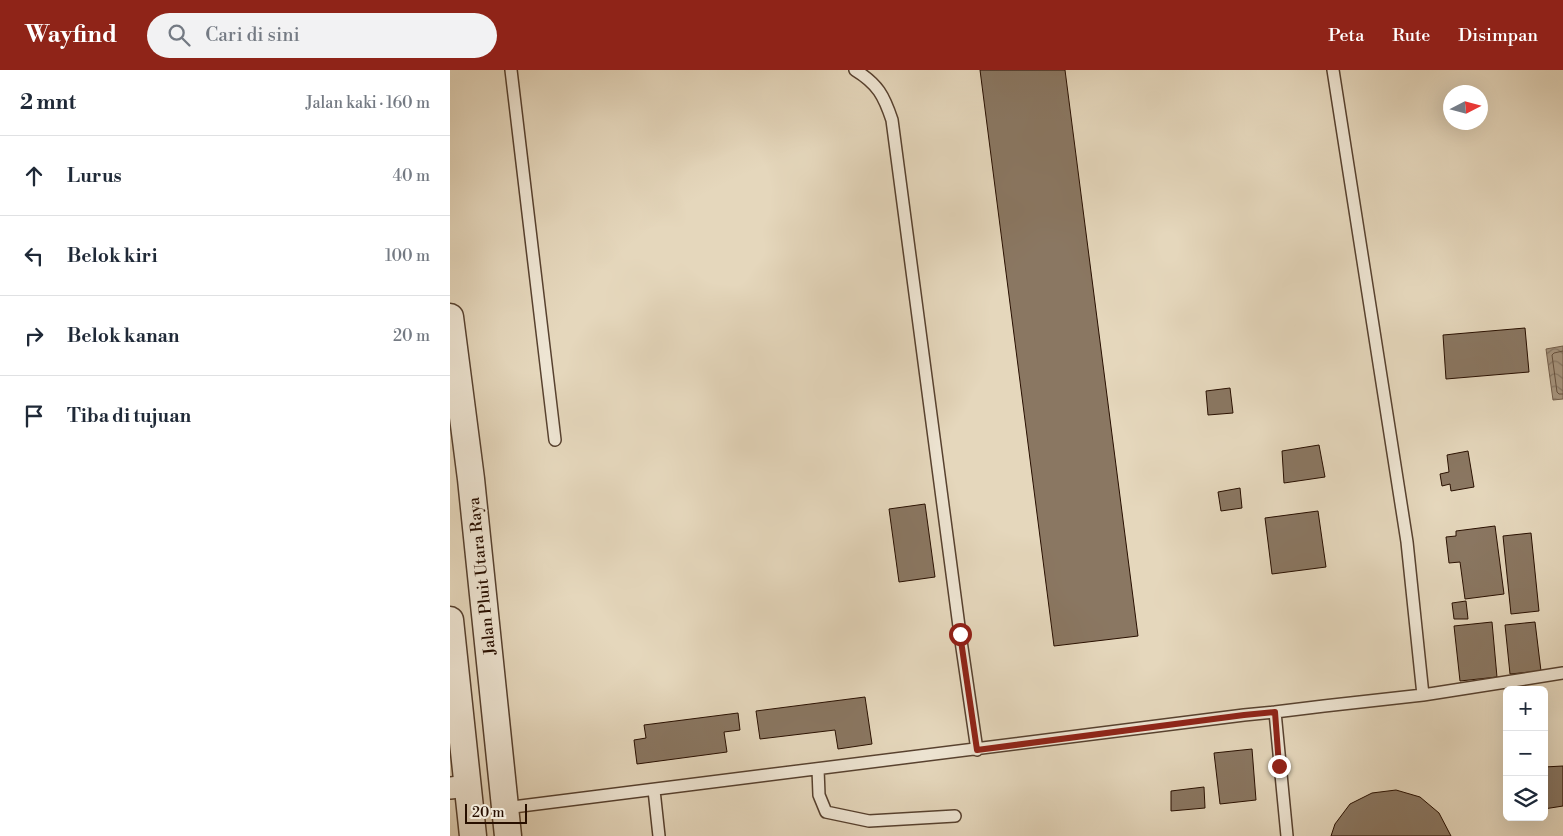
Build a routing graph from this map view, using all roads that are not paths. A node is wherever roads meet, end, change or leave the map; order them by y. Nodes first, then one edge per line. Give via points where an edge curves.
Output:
1 (511, 70) edge
2 (855, 70) edge
3 (1333, 70) edge
4 (450, 317) edge
5 (555, 440) dead end
6 (460, 480) edge
7 (450, 620) edge
8 (1563, 673) edge
9 (1423, 695) junction
10 (1275, 712) junction
11 (977, 750) junction
12 (818, 770) junction
13 (654, 790) junction
14 (462, 792) edge
15 (504, 803) junction
16 (955, 816) dead end
17 (473, 836) edge
18 (508, 836) edge
19 (659, 836) edge
20 (1287, 836) edge

1 - 5 lane
2 - 11 lane via 869,79 885,99 892,120
3 - 9 lane via 1407,542
4 - 6 street, Jalan Pluit Utara Raya
6 - 15 street, Jalan Pluit Utara Raya
7 - 14 street
8 - 9 lane
9 - 10 lane
10 - 11 lane
10 - 20 lane
11 - 12 lane
12 - 13 lane
12 - 16 lane via 819,796 826,812 869,821
13 - 15 lane
13 - 19 lane
14 - 15 street
14 - 17 street
15 - 18 street, Jalan Pluit Utara Raya

